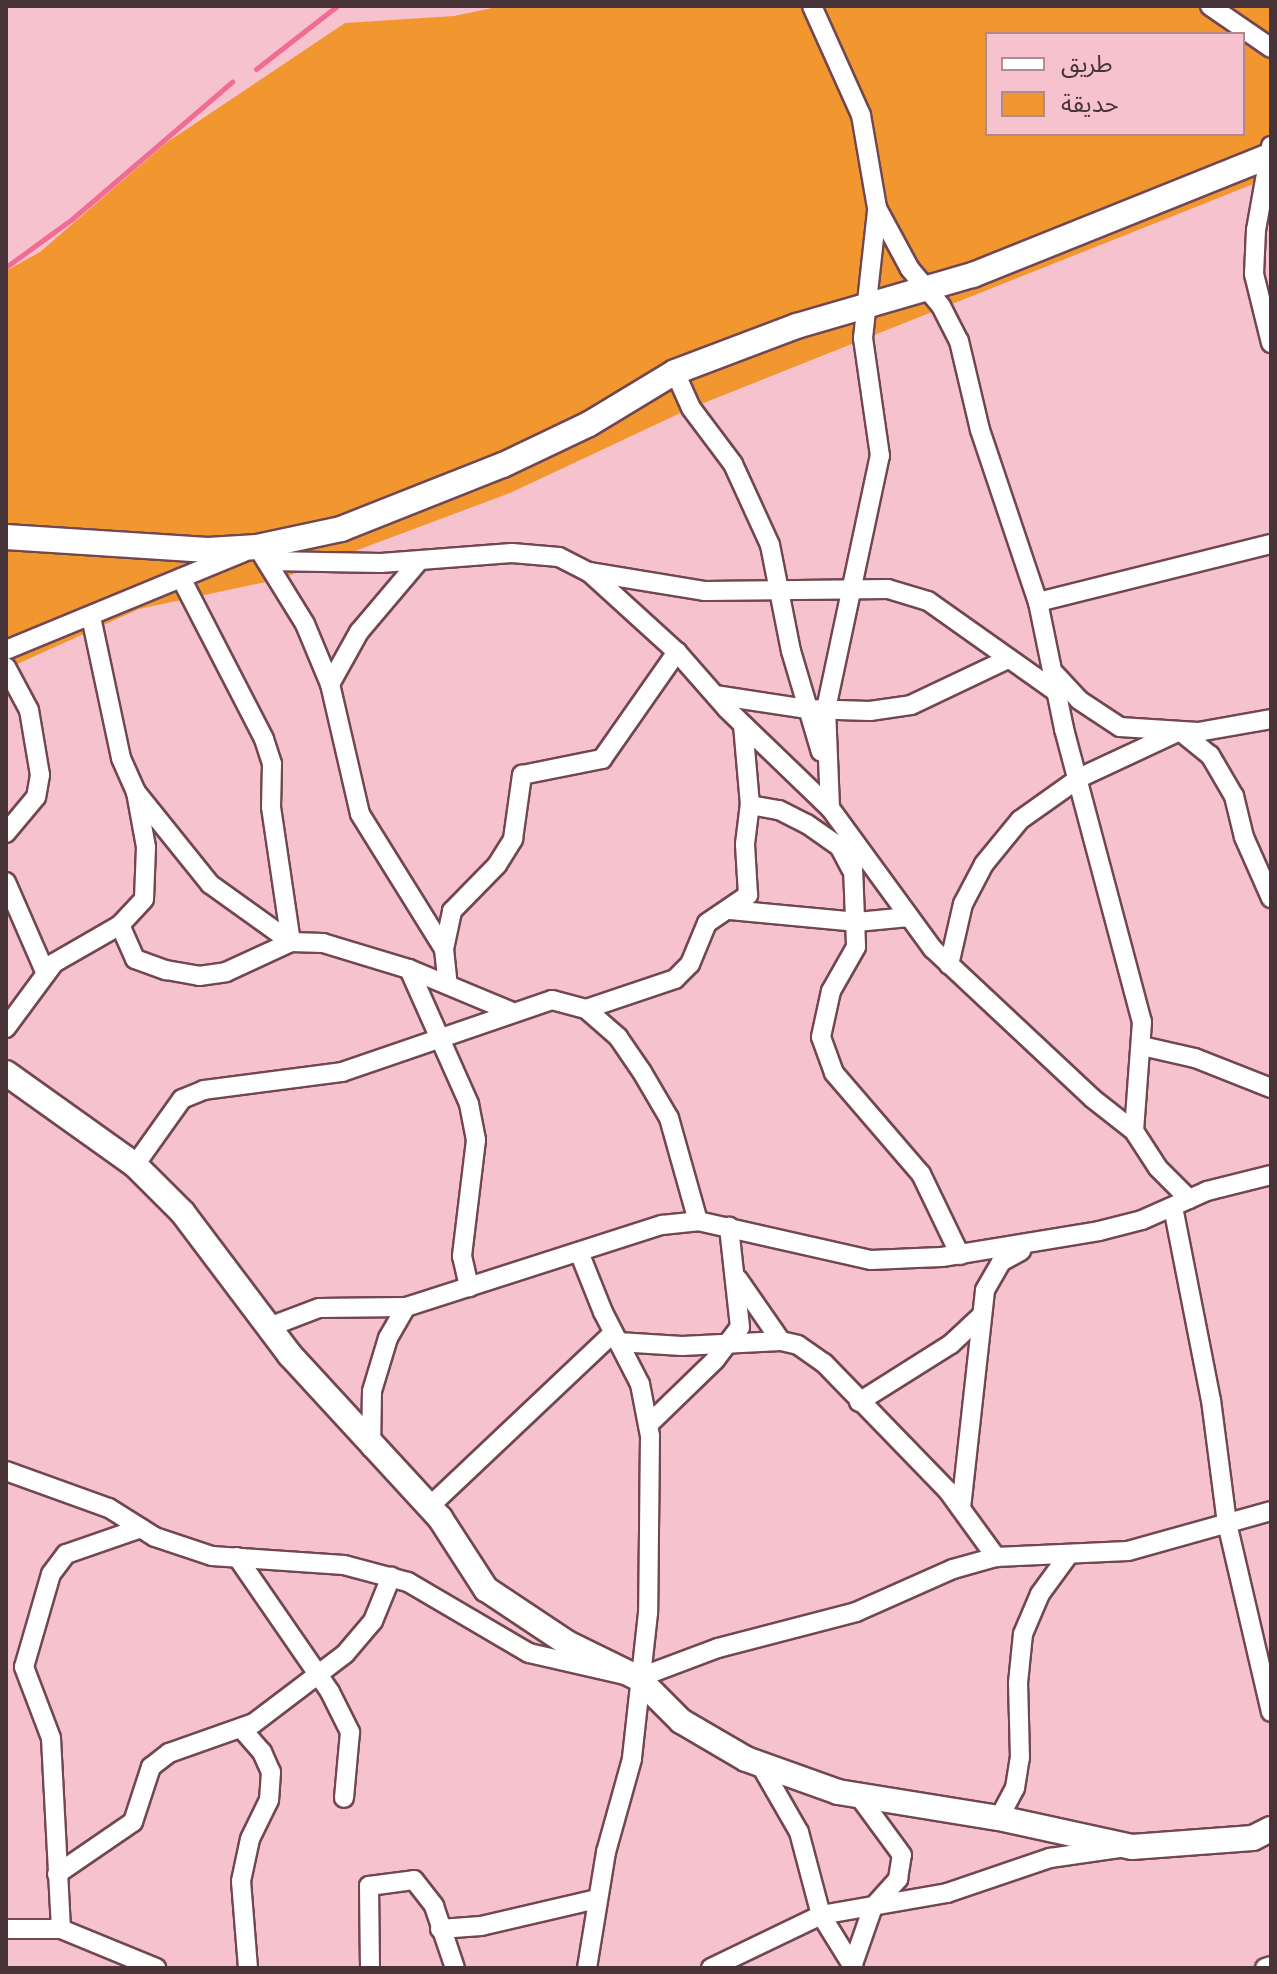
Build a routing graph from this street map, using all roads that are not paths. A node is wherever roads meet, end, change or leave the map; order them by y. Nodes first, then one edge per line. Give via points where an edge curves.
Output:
1 (812, 6) edge
2 (1211, 6) edge
3 (1271, 34) edge
4 (1271, 48) edge
5 (1271, 152) edge
6 (877, 208) junction
7 (924, 288) junction
8 (865, 306) junction
9 (1271, 343) edge
10 (675, 372) junction
11 (6, 537) edge
12 (1271, 544) edge
13 (262, 554) junction
14 (419, 561) junction
15 (589, 572) junction
16 (181, 578) junction
17 (853, 588) junction
18 (782, 589) junction
19 (1038, 602) junction
20 (91, 617) junction
21 (6, 650) edge
22 (677, 652) junction
23 (1008, 659) junction
24 (6, 667) edge
25 (330, 684) junction
26 (1056, 684) junction
27 (715, 695) junction
28 (806, 709) junction
29 (826, 709) junction
30 (1271, 719) edge
31 (743, 725) junction
32 (1180, 731) junction
33 (826, 765) junction
34 (1079, 778) junction
35 (136, 792) junction
36 (750, 805) junction
37 (830, 808) junction
38 (6, 833) edge
39 (852, 840) junction
40 (856, 879) junction
41 (6, 882) edge
42 (1271, 898) edge
43 (730, 910) junction
44 (909, 917) junction
45 (857, 922) junction
46 (120, 925) junction
47 (291, 942) junction
48 (444, 949) junction
49 (949, 965) junction
50 (409, 969) junction
51 (46, 974) junction
52 (448, 985) junction
53 (586, 1009) junction
54 (510, 1011) junction
55 (6, 1028) edge
56 (440, 1038) junction
57 (1142, 1046) junction
58 (6, 1073) edge
59 (1271, 1088) edge
60 (1134, 1131) junction
61 (135, 1165) junction
62 (1271, 1175) edge
63 (1181, 1203) junction
64 (698, 1221) junction
65 (729, 1227) junction
66 (1031, 1246) junction
67 (579, 1252) junction
68 (960, 1255) junction
69 (738, 1279) junction
70 (469, 1287) junction
71 (406, 1307) junction
72 (981, 1316) junction
73 (269, 1327) junction
74 (616, 1338) junction
75 (781, 1341) junction
76 (727, 1344) junction
77 (859, 1402) junction
78 (648, 1425) junction
79 (371, 1448) junction
80 (9, 1467) edge
81 (429, 1507) junction
82 (961, 1508) junction
83 (1271, 1511) edge
84 (1227, 1523) junction
85 (141, 1528) junction
86 (237, 1557) junction
87 (996, 1557) junction
88 (1067, 1557) junction
89 (391, 1577) junction
90 (24, 1667) junction
91 (6, 1674) edge
92 (318, 1675) junction
93 (638, 1678) junction
94 (1271, 1712) edge
95 (241, 1728) junction
96 (761, 1766) junction
97 (858, 1795) junction
98 (344, 1798) dead end
99 (999, 1818) junction
100 (1271, 1829) edge
101 (1132, 1847) junction
102 (57, 1874) junction
103 (597, 1899) junction
104 (873, 1907) junction
105 (821, 1915) junction
106 (6, 1929) edge
107 (61, 1929) junction
108 (440, 1929) junction
109 (854, 1966) edge
110 (1271, 1966) edge
111 (156, 1968) edge
112 (248, 1968) edge
113 (370, 1968) edge
114 (455, 1968) edge
115 (587, 1968) edge
116 (711, 1968) edge
117 (1265, 1968) edge

1 - 6 street via 861,115
2 - 3 street
2 - 4 street
5 - 7 street via 1058,243
5 - 9 street via 1256,230 1254,274
6 - 7 street
6 - 8 street
7 - 8 street
7 - 19 street via 941,306 959,341 980,430
8 - 10 street
8 - 17 street via 863,338 880,456
10 - 13 street via 589,424 503,465
10 - 18 street via 691,408 733,464 770,545
11 - 13 street
12 - 19 street
13 - 14 street
13 - 16 street
13 - 25 street via 305,624
14 - 15 street via 512,553 559,557
14 - 25 street via 359,632
15 - 18 street via 705,591
15 - 22 street
16 - 20 street
16 - 47 street via 272,764 271,807
17 - 18 street
17 - 23 street via 888,589 928,601
17 - 29 street
18 - 28 street
19 - 26 street
20 - 21 street
20 - 35 street via 121,758
22 - 27 street
22 - 48 street via 602,759 522,775 513,839 497,865 452,911
23 - 26 street
23 - 29 street via 911,705 870,711
24 - 38 street via 29,710 40,775 36,797
25 - 48 street via 360,814
26 - 32 street via 1120,727
26 - 34 street
27 - 28 street
27 - 31 street
28 - 29 street
28 - 33 street
29 - 33 street
30 - 32 street
31 - 36 street
31 - 37 street
32 - 34 street
32 - 42 street via 1210,755 1234,796 1244,837
33 - 37 street
34 - 49 street via 1020,820 984,864 963,904
34 - 57 street via 1126,946
35 - 46 street via 146,847 144,899
35 - 47 street via 210,884
36 - 40 street via 779,810 839,846
36 - 43 street via 745,844 748,895
37 - 39 street
39 - 40 street
39 - 44 street
40 - 45 street
41 - 51 street
43 - 45 street
43 - 53 street via 707,923 690,964 675,979
44 - 45 street
44 - 49 street
45 - 68 street via 856,947 831,991 821,1037 834,1073 921,1174
46 - 47 street via 135,959 199,976 226,972
46 - 51 street via 54,963
47 - 50 street via 323,943
48 - 52 street
49 - 60 street
50 - 52 street
50 - 56 street
51 - 55 street
52 - 54 street
53 - 54 street via 552,1000
53 - 64 street via 618,1037 669,1118
54 - 56 street
56 - 61 street via 342,1072 182,1099
56 - 70 street via 469,1104 476,1140 462,1256
57 - 59 street via 1195,1058
57 - 60 street
58 - 61 street
60 - 63 street
61 - 73 street via 183,1213
62 - 63 street
63 - 66 street via 1142,1220
63 - 84 street
64 - 65 street
64 - 67 street via 662,1225
65 - 68 street via 871,1260
65 - 69 street
66 - 68 street
66 - 72 street via 1001,1262 985,1290
67 - 70 street
67 - 74 street
69 - 75 street
69 - 76 street via 740,1327
70 - 71 street
71 - 73 street via 319,1308
71 - 79 street via 388,1338 372,1391
72 - 77 street via 940,1352
72 - 82 street
73 - 79 street
74 - 76 street
74 - 78 street via 640,1384
74 - 81 street
75 - 76 street
75 - 77 street via 798,1345 824,1363
76 - 78 street
77 - 82 street
78 - 93 street via 648,1613
79 - 81 street
80 - 85 street via 109,1508
81 - 93 street via 486,1589 567,1643
82 - 87 street
83 - 84 street
84 - 88 street via 1128,1551
84 - 94 street
85 - 86 street via 212,1556
85 - 90 street via 66,1554 51,1574
86 - 89 street via 344,1565
86 - 92 street
87 - 88 street
87 - 93 street via 953,1569 856,1612 705,1652
88 - 99 street via 1040,1594 1023,1634 1020,1758 1015,1788
89 - 92 street via 373,1621
89 - 93 street via 529,1653
90 - 91 street
90 - 102 street via 51,1738
92 - 95 street via 284,1704
92 - 98 street via 350,1732
93 - 96 street via 681,1721
93 - 103 street via 632,1759
95 - 102 street via 169,1753 151,1767 133,1822
95 - 112 street via 271,1772 269,1800 250,1839 241,1881
96 - 97 street
96 - 105 street via 799,1832
97 - 99 street
97 - 104 street via 902,1855 898,1879
99 - 101 street
100 - 101 street via 1239,1840
101 - 104 street via 1050,1858 947,1893
102 - 107 street
103 - 108 street via 481,1926
103 - 115 street
104 - 105 street
104 - 109 street
105 - 109 street
105 - 116 street
106 - 107 street
107 - 111 street
108 - 113 street via 434,1906 414,1880 369,1886
108 - 114 street
110 - 117 street

